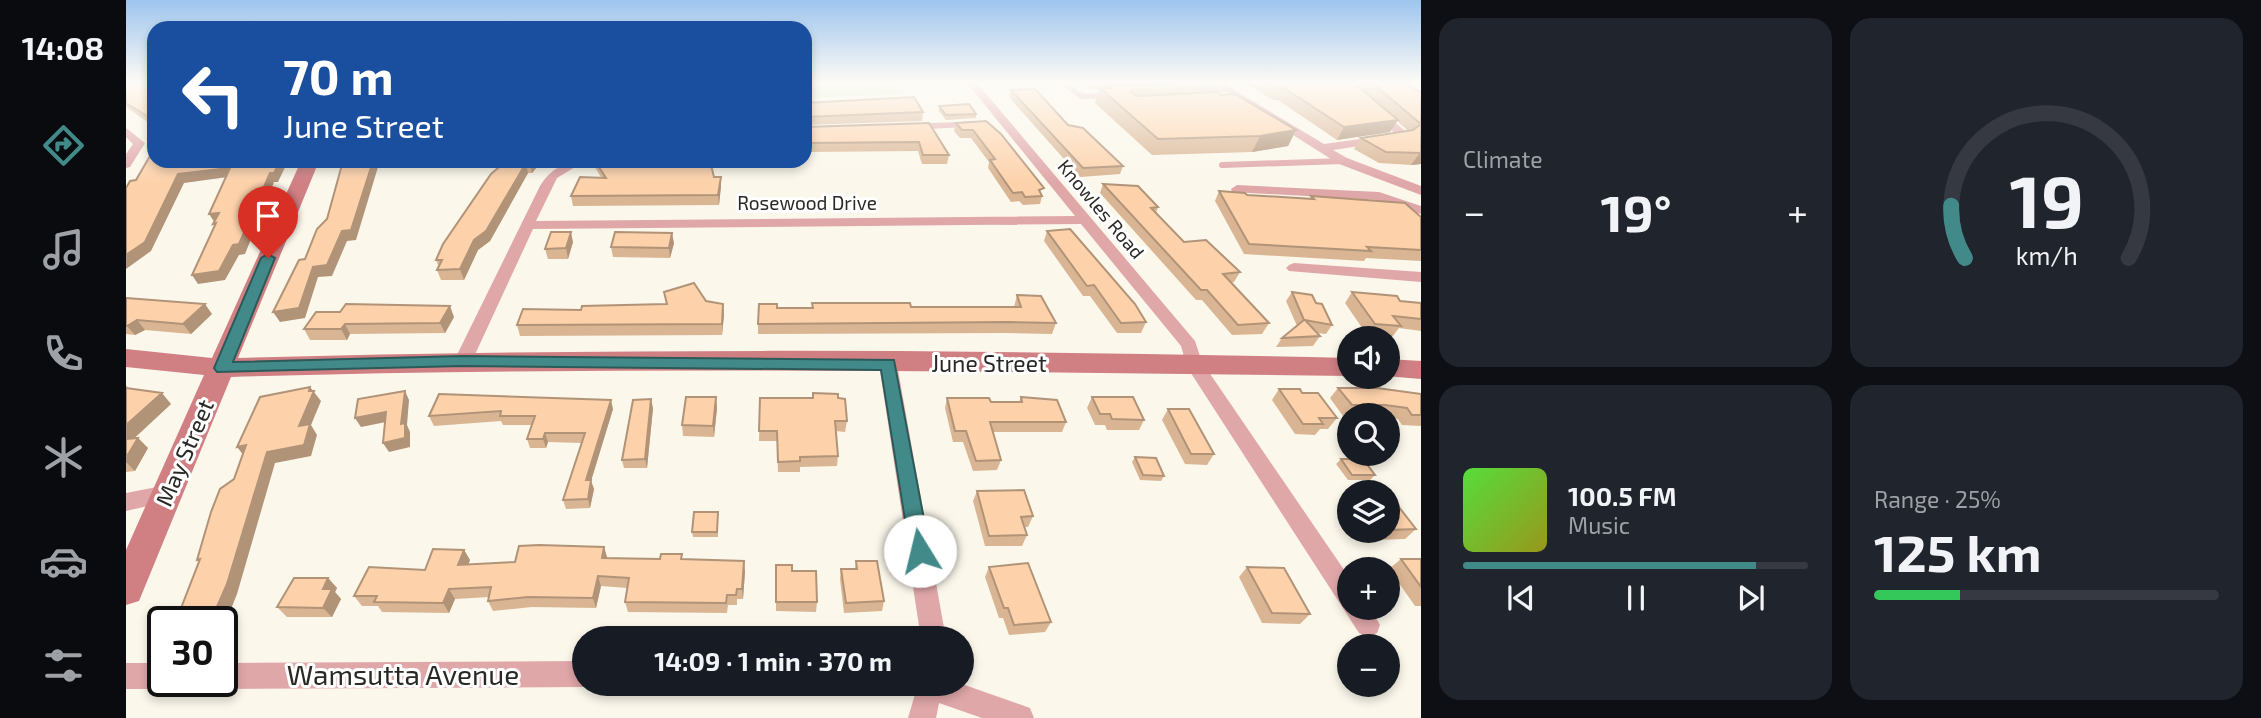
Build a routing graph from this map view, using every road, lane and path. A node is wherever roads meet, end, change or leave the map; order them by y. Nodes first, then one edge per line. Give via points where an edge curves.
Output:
1 (999, 117) edge
2 (1270, 117) edge
3 (1382, 117) edge
4 (1004, 123) junction
5 (899, 127) edge
6 (126, 131) edge
7 (132, 144) edge
8 (1322, 148) junction
9 (1343, 161) junction
10 (126, 164) edge
11 (1223, 164) dead end
12 (307, 168) edge
13 (566, 168) edge
14 (1237, 190) edge
15 (1421, 191) edge
16 (1421, 210) edge
17 (1085, 220) junction
18 (529, 225) junction
19 (1294, 268) dead end
20 (1421, 277) edge
21 (126, 358) edge
22 (463, 361) junction
23 (1193, 363) junction
24 (888, 364) junction
25 (1337, 366) edge
26 (222, 368) junction
27 (1400, 369) edge
28 (1421, 370) edge
29 (167, 494) junction
30 (126, 502) edge
31 (1337, 579) edge
32 (126, 589) edge
33 (932, 626) edge
34 (572, 674) edge
35 (126, 676) edge
36 (147, 676) edge
37 (238, 676) edge
38 (926, 696) edge
39 (959, 696) edge
40 (922, 718) edge
41 (1020, 718) edge

1 - 4 street, Knowles Road
2 - 8 street
3 - 8 street via 1405,136
4 - 5 street
4 - 17 street, Knowles Road
6 - 7 street
7 - 10 street
8 - 9 street
9 - 11 lane
9 - 15 street
12 - 26 street, May Street
13 - 18 street via 552,176
14 - 16 street via 1379,196
17 - 18 street, Rosewood Drive
17 - 23 street, Knowles Road via 1189,345
18 - 22 street
19 - 20 street
21 - 26 street, June Street
22 - 24 street, June Street
22 - 26 street, June Street
23 - 24 street, June Street
23 - 25 street, June Street
23 - 31 street, Knowles Road
24 - 33 street
26 - 29 street, May Street
27 - 28 street
29 - 30 street
29 - 32 street, May Street
34 - 37 street, Wamsutta Avenue
35 - 36 street
38 - 40 street
39 - 41 street

